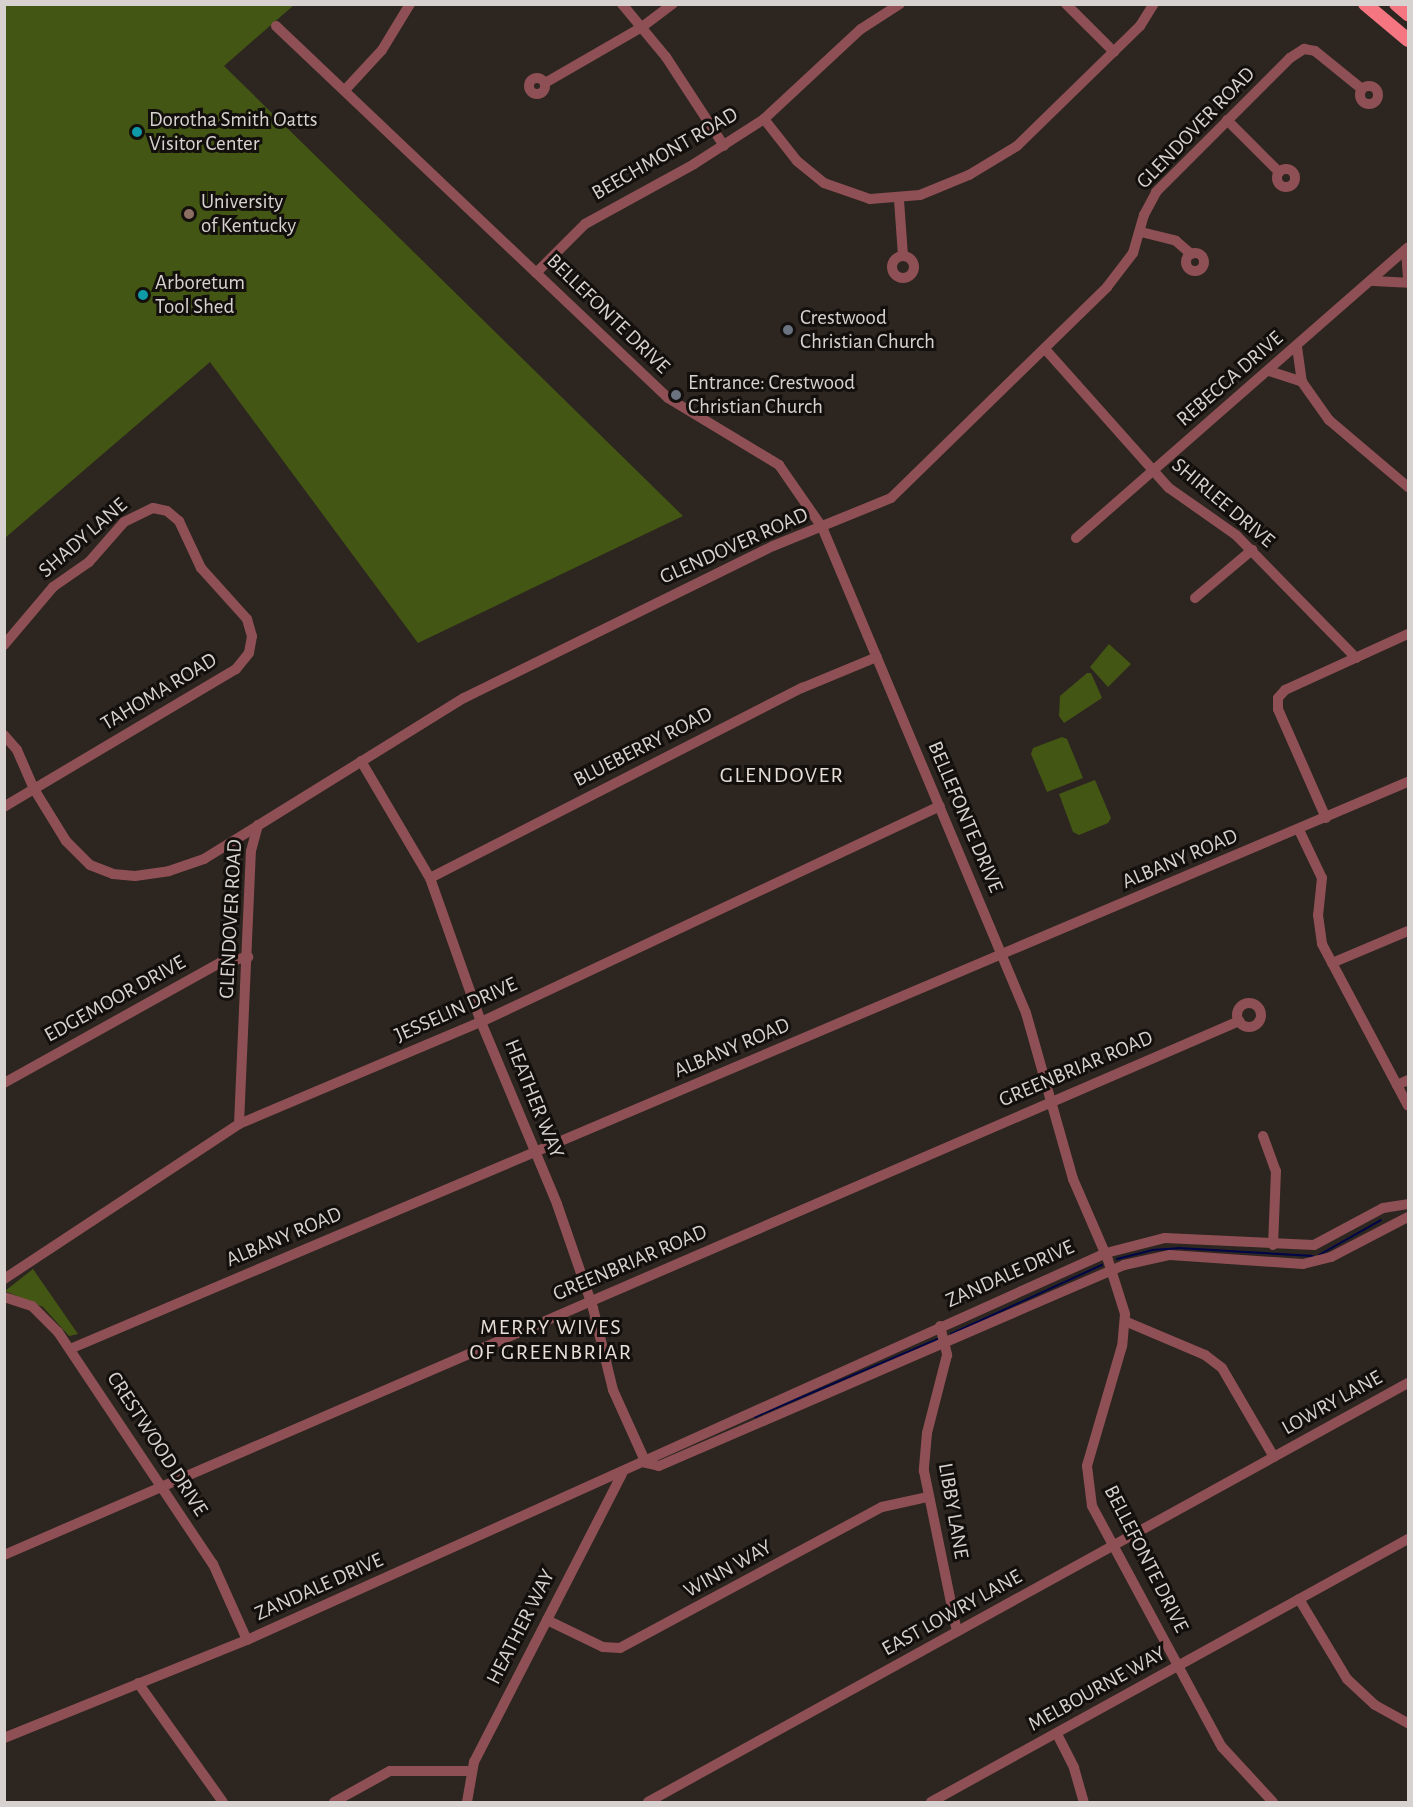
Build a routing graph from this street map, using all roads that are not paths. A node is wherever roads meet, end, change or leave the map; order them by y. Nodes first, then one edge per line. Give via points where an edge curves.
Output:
1 (410, 4) edge
2 (622, 4) edge
3 (673, 4) edge
4 (900, 4) edge
5 (1066, 4) edge
6 (1154, 4) edge
7 (1365, 4) edge
8 (1396, 4) edge
9 (1408, 14) edge
10 (276, 26) dead end
11 (642, 27) junction
12 (1408, 40) edge
13 (1114, 52) junction
14 (545, 83) dead end
15 (1362, 89) dead end
16 (345, 90) junction
17 (764, 119) junction
18 (1227, 120) junction
19 (724, 146) junction
20 (1279, 172) dead end
21 (899, 200) junction
22 (1141, 232) junction
23 (1407, 249) edge
24 (1191, 254) dead end
25 (903, 256) dead end
26 (536, 273) junction
27 (1408, 278) edge
28 (1373, 281) junction
29 (1408, 283) edge
30 (1297, 347) junction
31 (1045, 349) junction
32 (1269, 371) junction
33 (1302, 382) junction
34 (1155, 471) junction
35 (1408, 488) edge
36 (822, 527) junction
37 (1076, 538) dead end
38 (1252, 550) junction
39 (207, 577) joint
40 (1195, 598) dead end
41 (1408, 634) edge
42 (4, 645) edge
43 (877, 657) junction
44 (1356, 658) junction
45 (4, 735) edge
46 (361, 760) junction
47 (1408, 782) edge
48 (34, 789) junction
49 (940, 806) junction
50 (4, 807) edge
51 (1326, 818) junction
52 (258, 825) junction
53 (1299, 830) junction
54 (430, 878) junction
55 (1408, 931) edge
56 (1001, 955) junction
57 (248, 957) junction
58 (1332, 963) junction
59 (1239, 1021) dead end
60 (481, 1022) junction
61 (1408, 1080) edge
62 (4, 1083) edge
63 (1397, 1084) junction
64 (1051, 1101) junction
65 (1408, 1106) edge
66 (239, 1124) junction
67 (1263, 1136) dead end
68 (535, 1152) junction
69 (1408, 1204) edge
70 (1408, 1217) edge
71 (1272, 1245) junction
72 (1106, 1253) junction
73 (1111, 1270) junction
74 (4, 1279) edge
75 (4, 1298) edge
76 (590, 1302) junction
77 (1126, 1322) junction
78 (940, 1326) junction
79 (947, 1342) junction
80 (70, 1349) junction
81 (1408, 1383) edge
82 (1274, 1457) junction
83 (646, 1463) junction
84 (622, 1474) junction
85 (161, 1488) junction
86 (928, 1497) junction
87 (1408, 1539) edge
88 (1113, 1545) junction
89 (4, 1555) edge
90 (1299, 1599) junction
91 (547, 1620) junction
92 (957, 1632) junction
93 (247, 1640) junction
94 (1178, 1666) junction
95 (138, 1683) junction
96 (1408, 1723) edge
97 (1057, 1734) junction
98 (4, 1738) edge
99 (471, 1771) junction
100 (934, 1802) edge
101 (1271, 1802) edge
102 (223, 1803) edge
103 (334, 1803) edge
104 (467, 1803) edge
105 (648, 1803) edge
106 (1084, 1803) edge

1 - 16 street via 382,50
2 - 11 street
3 - 11 street
4 - 17 street, BEECHMONT ROAD via 854,35
5 - 13 street
6 - 13 street via 1140,26
7 - 12 main road
8 - 9 main road
10 - 16 street, BELLEFONTE DRIVE
11 - 14 street
11 - 19 street
13 - 21 street via 1004,155 951,183
15 - 18 street, GLENDOVER ROAD via 1315,51 1304,49
16 - 26 street, BELLEFONTE DRIVE
17 - 19 street, BEECHMONT ROAD
17 - 21 street via 797,162 824,183 870,199
18 - 20 street
18 - 22 street, GLENDOVER ROAD via 1156,192
19 - 26 street, BEECHMONT ROAD via 585,224
21 - 25 street
22 - 24 street via 1176,241
22 - 31 street, GLENDOVER ROAD via 1127,264
23 - 27 street
23 - 28 street, REBECCA DRIVE
26 - 36 street, BELLEFONTE DRIVE via 668,398 779,465
28 - 29 street
28 - 30 street, REBECCA DRIVE
30 - 32 street, REBECCA DRIVE
30 - 33 street
31 - 34 street, SHIRLEE DRIVE
31 - 36 street, GLENDOVER ROAD via 891,498
32 - 33 street
32 - 34 street, REBECCA DRIVE
33 - 35 street via 1345,437
34 - 37 street, REBECCA DRIVE
34 - 38 street, SHIRLEE DRIVE via 1185,502
36 - 43 street, BELLEFONTE DRIVE
36 - 46 street, GLENDOVER ROAD via 773,546 474,693
38 - 40 street
38 - 44 street, SHIRLEE DRIVE
39 - 42 street, SHADY LANE via 179,521 159,508 145,510 124,522 89,562 53,587
39 - 48 street, TAHOMA ROAD via 249,624 251,645 244,661 150,722
41 - 44 street
43 - 49 street, BELLEFONTE DRIVE
43 - 54 street, BLUEBERRY ROAD via 802,688
44 - 51 street via 1285,690 1277,701
45 - 48 street via 17,750
46 - 52 street, GLENDOVER ROAD
46 - 54 street, HEATHER WAY
47 - 51 street, ALBANY ROAD
48 - 50 street, TAHOMA ROAD
48 - 52 street via 78,857 97,869 124,876 169,872 194,864
49 - 56 street, BELLEFONTE DRIVE
49 - 60 street, JESSELIN DRIVE
51 - 53 street, ALBANY ROAD
52 - 57 street, GLENDOVER ROAD via 250,851
53 - 56 street, ALBANY ROAD
53 - 58 street via 1322,878 1320,933
54 - 60 street, HEATHER WAY
55 - 58 street
56 - 64 street, BELLEFONTE DRIVE via 1026,1013
56 - 68 street, ALBANY ROAD
57 - 62 street, EDGEMOOR DRIVE via 220,963
57 - 66 street, GLENDOVER ROAD
58 - 63 street
59 - 64 street, GREENBRIAR ROAD
60 - 66 street, JESSELIN DRIVE
60 - 68 street, HEATHER WAY
61 - 63 street
63 - 65 street
64 - 72 street, BELLEFONTE DRIVE via 1073,1179
64 - 76 street, GREENBRIAR ROAD
66 - 74 street, JESSELIN DRIVE
67 - 71 street via 1276,1171
68 - 76 street, HEATHER WAY
68 - 80 street, ALBANY ROAD
69 - 71 street, ZANDALE DRIVE via 1383,1208 1314,1245
70 - 73 street, ZANDALE DRIVE via 1331,1257 1303,1264 1170,1255 1142,1259
71 - 72 street, ZANDALE DRIVE via 1165,1238
72 - 73 street, BELLEFONTE DRIVE
72 - 78 street, ZANDALE DRIVE
73 - 77 street, BELLEFONTE DRIVE
73 - 79 street, ZANDALE DRIVE
75 - 80 street, CRESTWOOD DRIVE via 38,1311
76 - 83 street, HEATHER WAY via 613,1389
76 - 85 street, GREENBRIAR ROAD
77 - 82 street via 1205,1355 1222,1368
77 - 88 street, BELLEFONTE DRIVE via 1086,1476 1092,1506
78 - 79 street
78 - 83 street, ZANDALE DRIVE via 658,1452
79 - 83 street, ZANDALE DRIVE via 659,1466
79 - 86 street, LIBBY LANE via 925,1446
80 - 85 street, CRESTWOOD DRIVE
81 - 82 street, LOWRY LANE
82 - 88 street, EAST LOWRY LANE
83 - 84 street, ZANDALE DRIVE
84 - 91 street, HEATHER WAY
84 - 93 street, ZANDALE DRIVE
85 - 89 street, GREENBRIAR ROAD
85 - 93 street, CRESTWOOD DRIVE via 218,1574
86 - 91 street, WINN WAY via 882,1507 620,1648 603,1647
86 - 92 street, LIBBY LANE
87 - 90 street, MELBOURNE WAY
88 - 92 street, EAST LOWRY LANE
88 - 94 street, BELLEFONTE DRIVE
90 - 94 street, MELBOURNE WAY
90 - 96 street via 1347,1679 1375,1705
91 - 99 street, HEATHER WAY
92 - 105 street, EAST LOWRY LANE
93 - 95 street, ZANDALE DRIVE
94 - 97 street, MELBOURNE WAY
94 - 101 street, BELLEFONTE DRIVE via 1222,1747
95 - 98 street, ZANDALE DRIVE
95 - 102 street
97 - 100 street, MELBOURNE WAY
97 - 106 street via 1074,1768
99 - 103 street via 390,1771
99 - 104 street, HEATHER WAY

